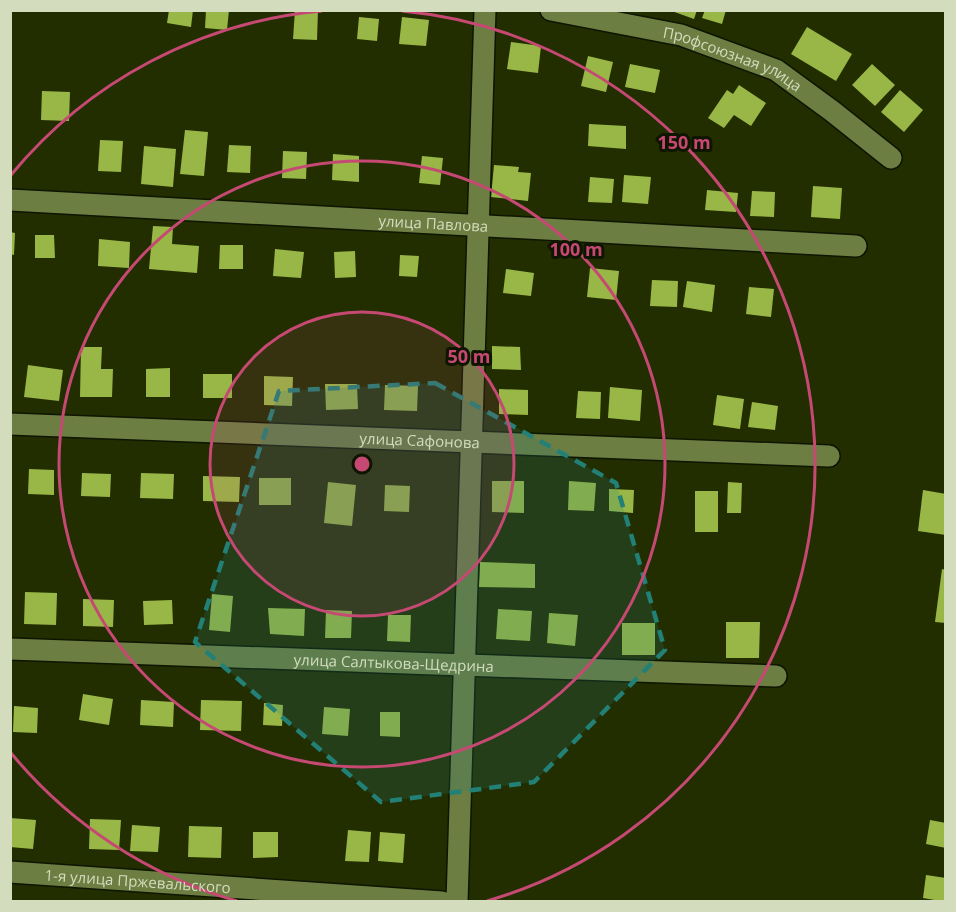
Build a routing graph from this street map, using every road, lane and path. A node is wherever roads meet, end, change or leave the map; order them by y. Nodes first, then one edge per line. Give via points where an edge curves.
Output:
1 (485, 10) edge
2 (551, 10) edge
3 (891, 158) dead end
4 (10, 200) edge
5 (478, 227) junction
6 (856, 246) dead end
7 (10, 424) edge
8 (471, 444) junction
9 (829, 456) dead end
10 (10, 650) edge
11 (464, 665) junction
12 (776, 676) dead end
13 (10, 872) edge
14 (442, 902) edge
15 (457, 902) edge

1 - 5 street
2 - 3 street, Профсоюзная улица via 681,35 776,70
4 - 5 street, улица Павлова
5 - 6 street, улица Павлова
5 - 8 street
7 - 8 street, улица Сафонова
8 - 9 street, улица Сафонова
8 - 11 street
10 - 11 street, улица Салтыкова-Щедрина
11 - 12 street, улица Салтыкова-Щедрина
11 - 15 street
13 - 14 street, 1-я улица Пржевальского

